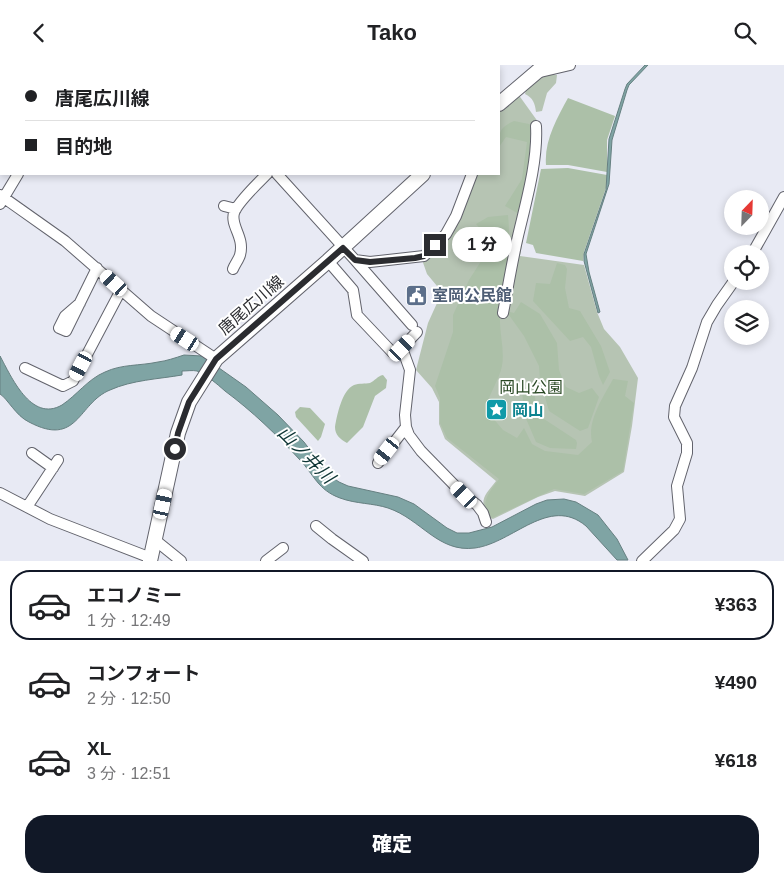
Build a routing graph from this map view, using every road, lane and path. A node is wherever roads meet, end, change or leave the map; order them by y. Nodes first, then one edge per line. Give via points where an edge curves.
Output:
1 (570, 65) edge
2 (540, 69) edge
3 (500, 103) edge
4 (536, 126) dead end
5 (17, 175) edge
6 (266, 175) edge
7 (421, 175) edge
8 (472, 175) edge
9 (281, 178) edge
10 (784, 197) edge
11 (2, 199) edge
12 (224, 206) dead end
13 (236, 209) junction
14 (757, 245) edge
15 (343, 248) junction
16 (355, 260) junction
17 (328, 261) junction
18 (97, 268) junction
19 (233, 269) dead end
20 (121, 290) junction
21 (728, 290) edge
22 (80, 303) dead end
23 (503, 313) dead end
24 (402, 348) junction
25 (215, 360) junction
26 (25, 368) dead end
27 (406, 427) junction
28 (32, 453) dead end
29 (378, 463) dead end
30 (0, 493) edge
31 (27, 507) junction
32 (486, 522) dead end
33 (316, 526) dead end
34 (155, 540) junction
35 (283, 548) dead end
36 (151, 559) edge
37 (181, 561) edge
38 (266, 561) edge
39 (363, 561) edge
40 (642, 561) edge

1 - 2 street
2 - 3 main road
4 - 23 street via 537,139
5 - 11 street
6 - 13 street
7 - 15 main road, 唐尾広川線
8 - 16 street via 446,234 424,256 370,262
9 - 15 street
10 - 14 street
11 - 18 street via 65,241
12 - 13 street
13 - 19 street via 233,216 241,244
15 - 16 street
15 - 17 main road, 唐尾広川線
16 - 24 street via 414,328
17 - 24 street via 353,290 357,315 392,352 397,353
17 - 25 main road, 唐尾広川線
18 - 20 street
18 - 22 street
20 - 25 street via 151,316
20 - 26 street via 73,381 63,386
21 - 40 street via 707,322 675,406 674,417 687,443 677,486 680,519 674,530
24 - 27 street via 410,370
25 - 34 main road, 唐尾広川線 via 189,402 178,433
27 - 29 street
27 - 32 street via 421,451 478,505
28 - 31 street via 56,464
30 - 31 street
31 - 36 street
33 - 39 street
34 - 36 main road, 唐尾広川線
34 - 37 street
35 - 38 street

